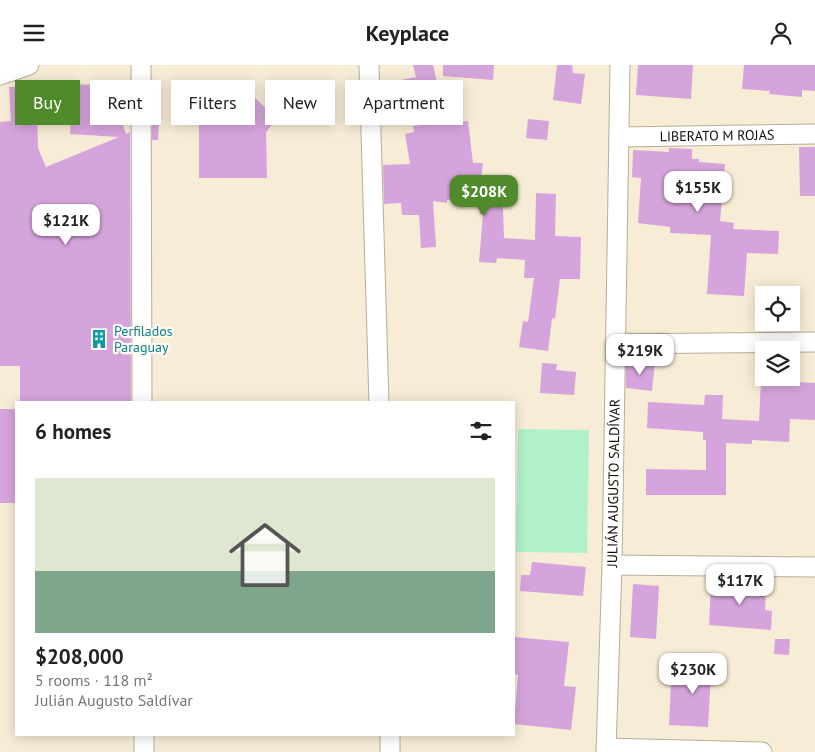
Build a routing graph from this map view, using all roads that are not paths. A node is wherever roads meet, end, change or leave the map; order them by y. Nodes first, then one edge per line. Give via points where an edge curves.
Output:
1 (29, 65) edge
2 (141, 65) edge
3 (369, 65) edge
4 (620, 65) edge
5 (0, 75) edge
6 (815, 134) edge
7 (619, 137) junction
8 (815, 342) edge
9 (616, 344) junction
10 (142, 401) edge
11 (379, 401) edge
12 (612, 565) junction
13 (815, 567) edge
14 (144, 736) edge
15 (390, 736) edge
16 (606, 750) edge
17 (144, 752) edge
18 (390, 752) edge
19 (762, 752) edge

1 - 5 street
2 - 10 street
3 - 11 street
4 - 7 street, JULIÁN AUGUSTO SALDÍVAR
6 - 7 street, LIBERATO M ROJAS
7 - 9 street, JULIÁN AUGUSTO SALDÍVAR
8 - 9 street
9 - 12 street, JULIÁN AUGUSTO SALDÍVAR
12 - 13 street
12 - 16 street, JULIÁN AUGUSTO SALDÍVAR
14 - 17 street
15 - 18 street
16 - 19 street

